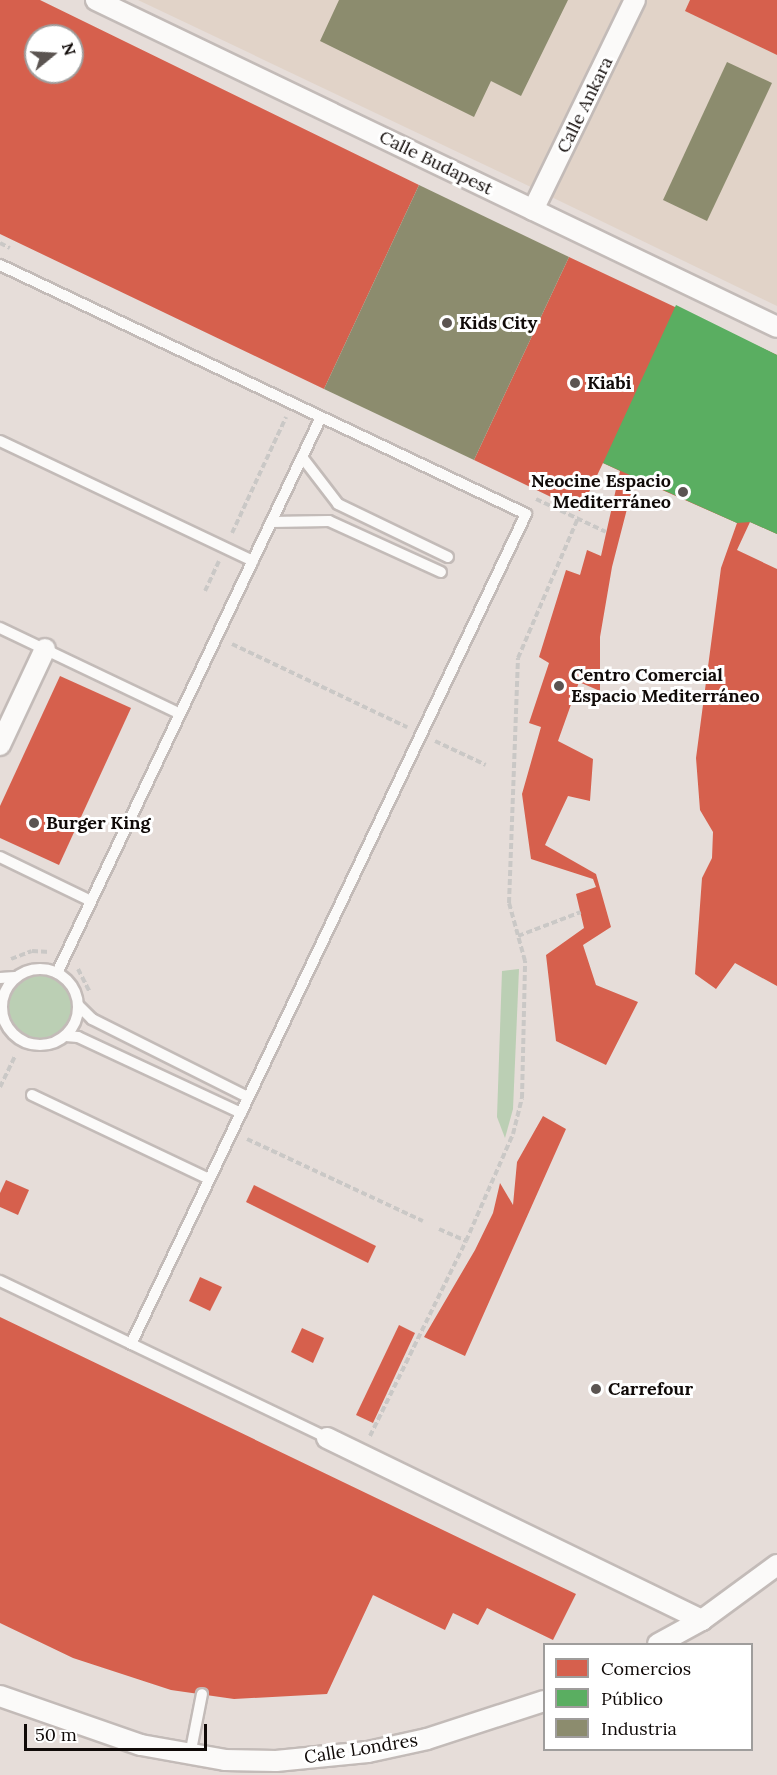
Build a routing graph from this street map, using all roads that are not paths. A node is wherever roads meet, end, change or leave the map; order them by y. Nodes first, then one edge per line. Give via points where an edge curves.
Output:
1 (96, 0) edge
2 (635, 0) edge
3 (533, 210) junction
4 (0, 265) edge
5 (777, 327) edge
6 (321, 417) junction
7 (0, 441) edge
8 (302, 457) junction
9 (271, 522) junction
10 (448, 557) dead end
11 (253, 561) junction
12 (441, 572) dead end
13 (0, 628) edge
14 (45, 649) junction
15 (180, 714) junction
16 (0, 745) edge
17 (0, 857) edge
18 (92, 901) junction
19 (57, 973) junction
20 (15, 977) junction
21 (0, 978) edge
22 (1, 1003) edge
23 (78, 1005) junction
24 (66, 1036) junction
25 (32, 1095) dead end
26 (248, 1097) junction
27 (241, 1113) junction
28 (209, 1179) junction
29 (0, 1281) edge
30 (131, 1344) junction
31 (327, 1438) joint
32 (777, 1565) edge
33 (702, 1620) junction
34 (660, 1643) edge
35 (202, 1694) dead end
36 (0, 1696) edge
37 (543, 1701) edge
38 (190, 1755) junction

1 - 3 street, Calle Budapest
2 - 3 street, Calle Ankara
3 - 5 street, Calle Budapest
4 - 6 lane
6 - 8 lane
6 - 26 lane via 526,514
7 - 11 lane
8 - 9 lane
8 - 10 lane via 338,504
9 - 11 lane
9 - 12 lane via 329,521
11 - 15 lane
13 - 14 lane
14 - 15 lane
14 - 16 street
15 - 18 lane
17 - 18 lane
18 - 19 lane
19 - 20 lane via 36,969
19 - 23 lane via 72,986
20 - 21 lane
20 - 22 lane
22 - 24 lane via 6,1026 23,1042 44,1045
23 - 24 lane via 76,1020
23 - 26 lane via 92,1019
24 - 27 lane via 78,1037
25 - 28 lane
26 - 27 lane
27 - 28 lane
28 - 30 lane
29 - 30 lane
30 - 31 lane
31 - 33 street
32 - 33 street
33 - 34 street
35 - 38 lane
36 - 38 street, Calle Londres via 141,1745
37 - 38 street, Calle Londres via 436,1737 368,1752 276,1761

